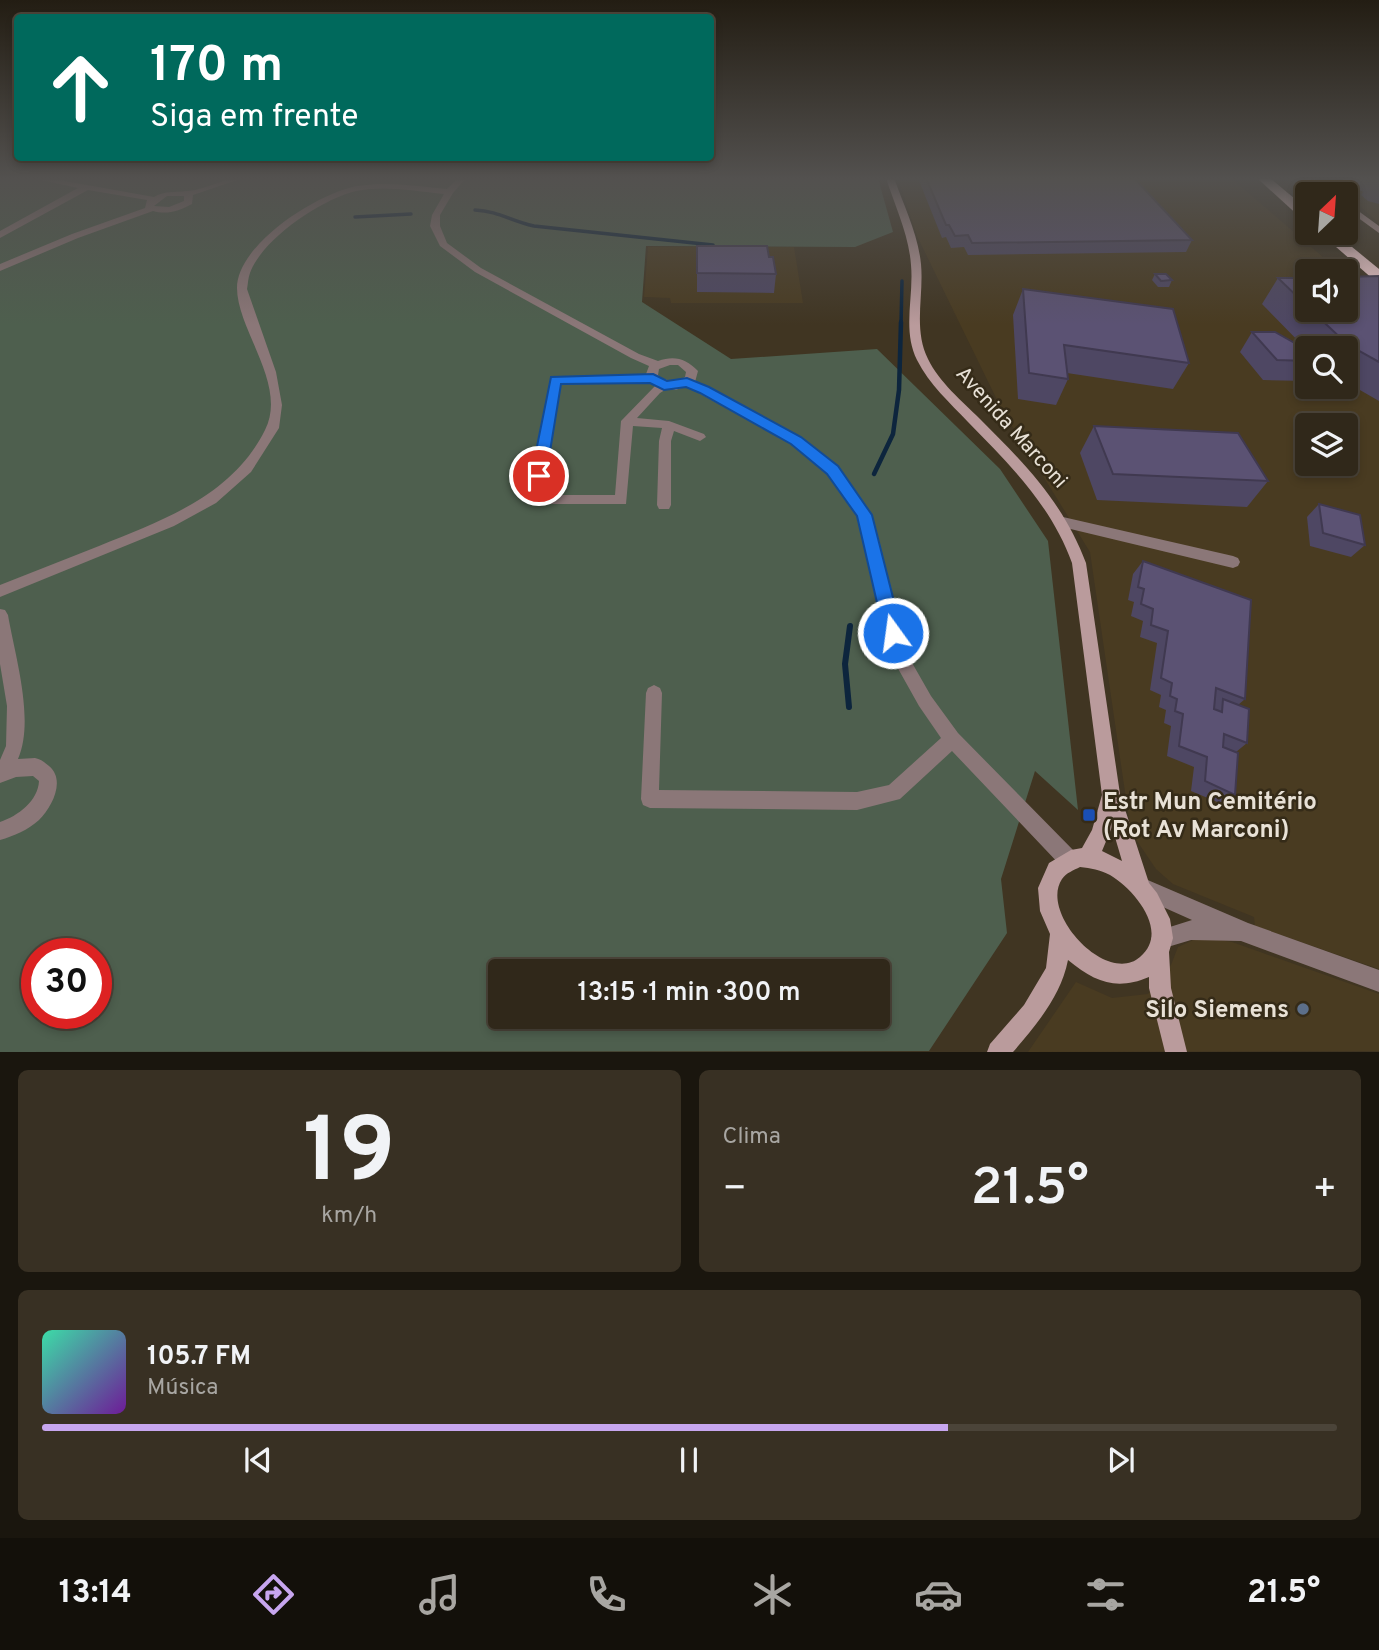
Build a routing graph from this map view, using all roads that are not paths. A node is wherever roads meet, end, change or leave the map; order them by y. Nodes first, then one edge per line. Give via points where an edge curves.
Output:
1 (96, 227) edge
2 (288, 227) edge
3 (435, 227) edge
4 (905, 227) edge
5 (1358, 242) edge
6 (1342, 245) edge
7 (1379, 259) edge
8 (0, 267) edge
9 (1379, 276) edge
10 (658, 365) junction
11 (659, 382) junction
12 (687, 382) junction
13 (627, 421) junction
14 (669, 425) junction
15 (700, 437) dead end
16 (664, 505) dead end
17 (1063, 522) junction
18 (1233, 562) dead end
19 (0, 592) edge
20 (0, 615) edge
21 (654, 693) dead end
22 (7, 710) edge
23 (952, 739) junction
24 (1, 775) edge
25 (1111, 794) junction
26 (0, 831) edge
27 (1078, 858) junction
28 (1141, 885) junction
29 (1246, 933) junction
30 (1060, 935) junction
31 (1160, 946) junction
32 (1379, 981) edge
33 (998, 1052) edge
34 (1176, 1052) edge

1 - 8 street
2 - 19 street via 260,247 246,266 242,287 276,397 275,423 259,452 216,496 171,523
3 - 10 street via 443,244 478,270
4 - 17 street, Avenida Marconi via 916,262 914,333 921,357 938,383 1040,490
5 - 7 highway
6 - 9 highway
10 - 11 street via 652,371
10 - 12 street via 669,361 686,364 692,375
11 - 12 street via 676,386
11 - 13 street
11 - 13 street via 555,380 534,500 621,500
12 - 23 street via 796,440 832,470 864,515 899,656
13 - 14 street
14 - 15 street
14 - 16 street
17 - 18 street
17 - 25 street, Avenida Marconi via 1079,563
20 - 22 street
21 - 23 street via 650,799 857,801 894,793
22 - 24 street via 15,746
23 - 27 street
24 - 26 street via 15,768 36,767 48,777 49,785 30,816
25 - 27 street, Avenida Marconi via 1101,832
25 - 28 street, Avenida Marconi
27 - 28 street via 1105,861
27 - 30 street via 1057,868 1049,881 1047,898
28 - 29 street
28 - 31 street via 1160,922
29 - 31 street via 1191,930
29 - 32 street
30 - 31 street via 1088,963 1123,974 1150,964
30 - 33 street via 1060,964 1054,978
31 - 34 street via 1160,988

